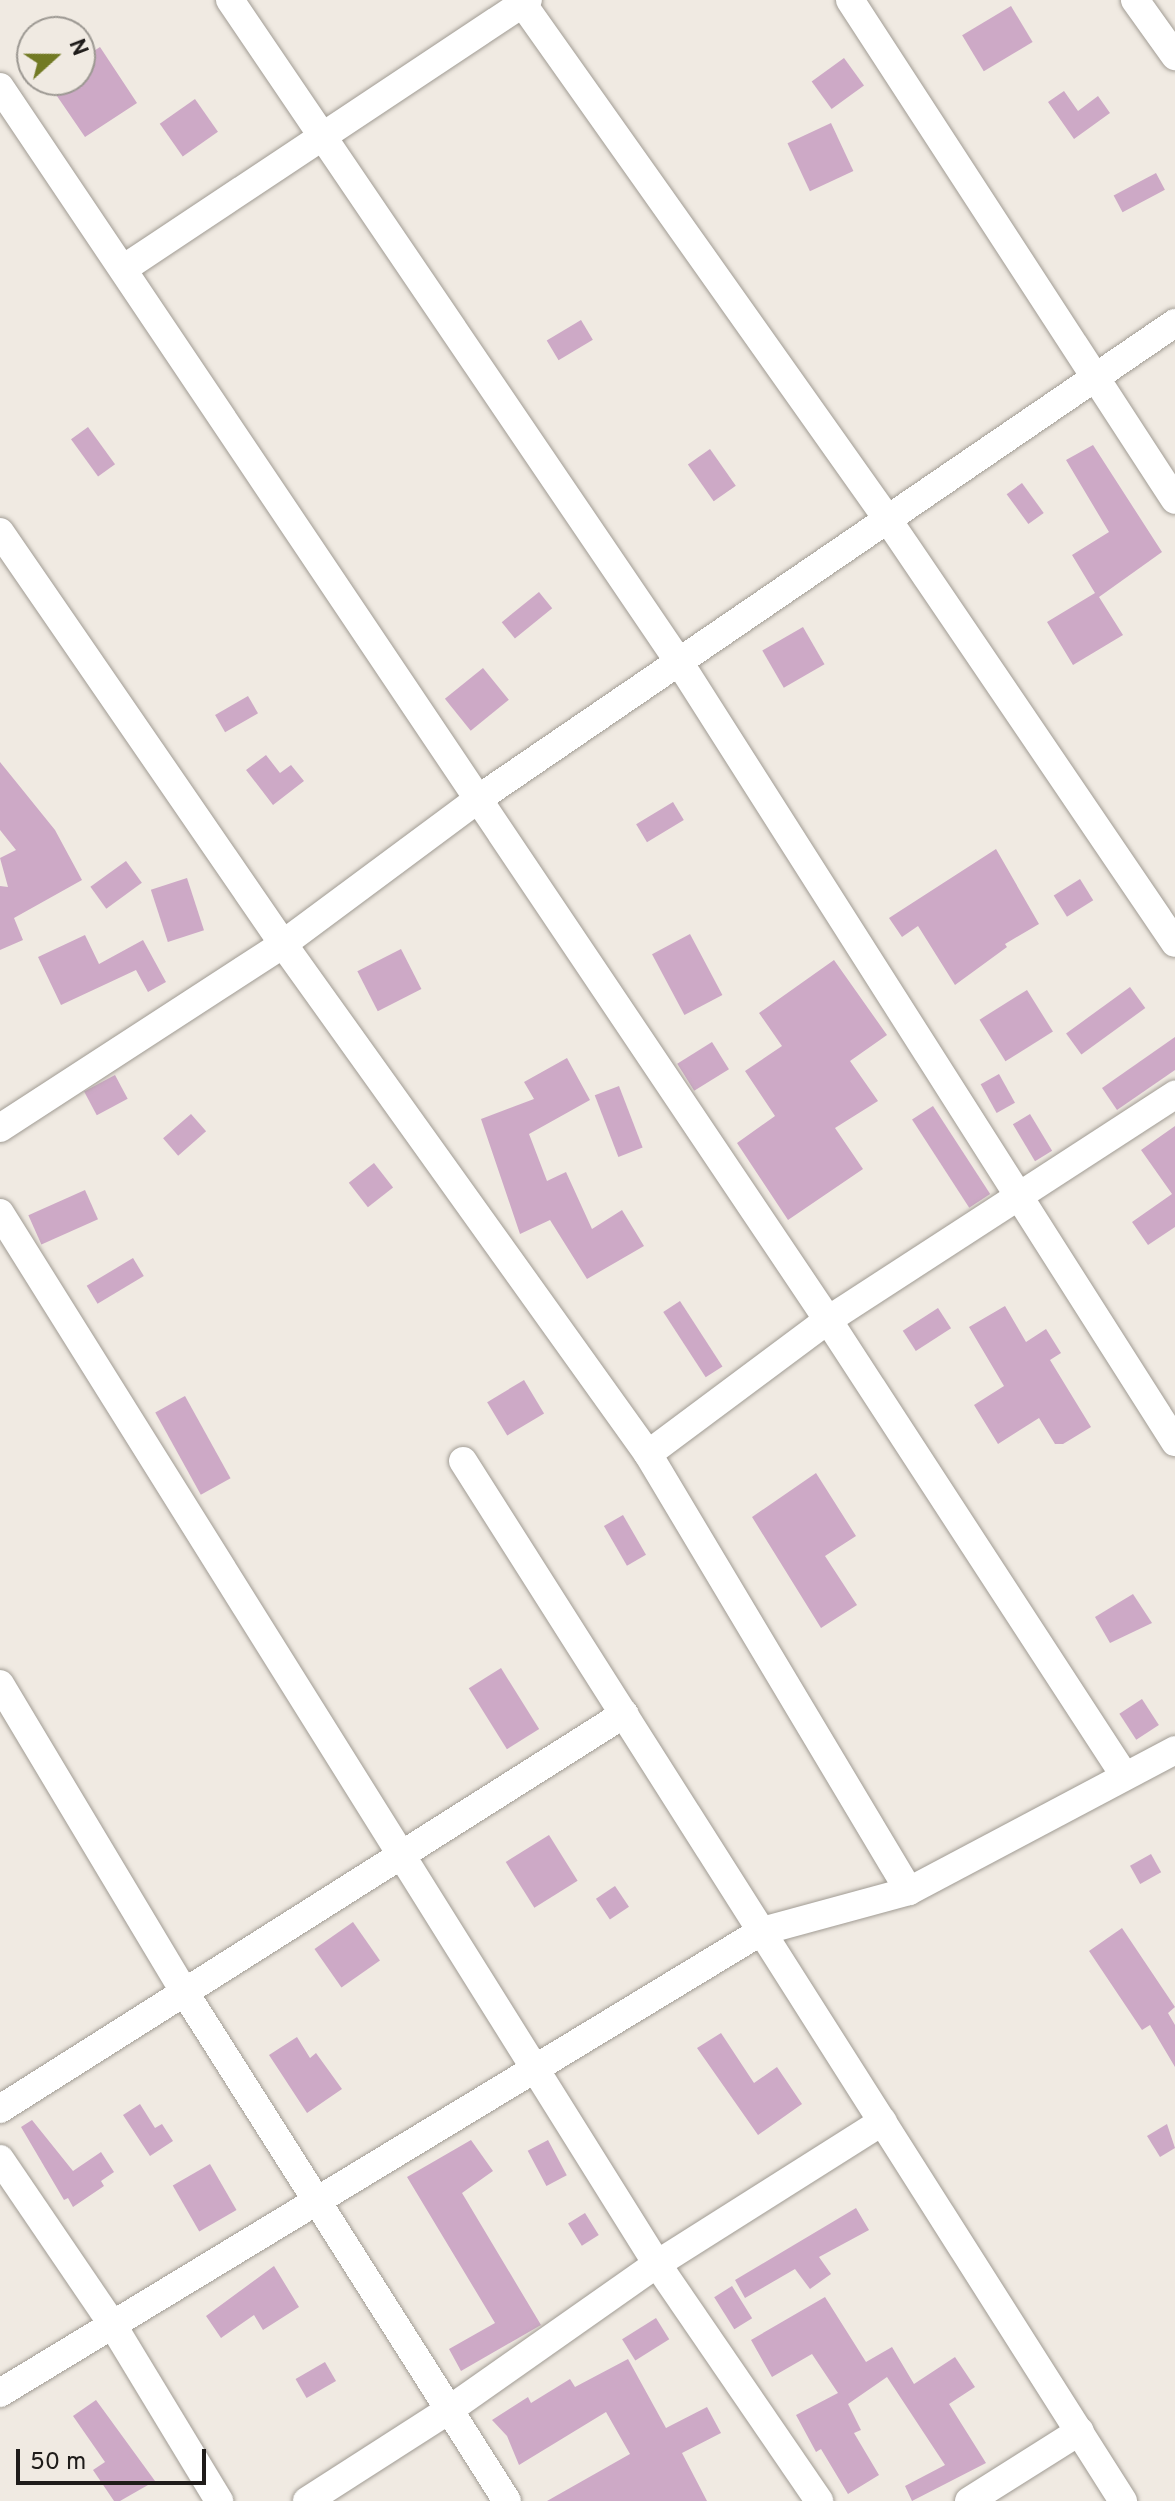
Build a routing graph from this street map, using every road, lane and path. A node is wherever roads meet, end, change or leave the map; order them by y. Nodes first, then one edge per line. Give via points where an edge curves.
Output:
1 (230, 0) edge
2 (850, 0) edge
3 (1135, 0) edge
4 (523, 1) edge
5 (1175, 56) edge
6 (0, 87) edge
7 (321, 134) junction
8 (123, 269) junction
9 (1175, 323) edge
10 (1095, 377) junction
11 (1175, 500) edge
12 (888, 520) junction
13 (0, 532) edge
14 (681, 665) junction
15 (478, 799) junction
16 (1175, 943) edge
17 (283, 944) junction
18 (1175, 1095) edge
19 (0, 1128) edge
20 (1019, 1196) junction
21 (0, 1213) edge
22 (828, 1320) junction
23 (1175, 1442) edge
24 (648, 1454) junction
25 (463, 1461) dead end
26 (0, 1684) edge
27 (624, 1714) junction
28 (1175, 1750) edge
29 (1124, 1775) junction
30 (405, 1857) junction
31 (909, 1891) junction
32 (762, 1931) junction
33 (185, 1993) junction
34 (537, 2067) junction
35 (0, 2109) edge
36 (883, 2121) junction
37 (0, 2159) edge
38 (317, 2202) junction
39 (657, 2264) junction
40 (112, 2324) junction
41 (0, 2393) edge
42 (449, 2410) junction
43 (1080, 2431) junction
44 (219, 2501) edge
45 (307, 2501) edge
46 (507, 2501) edge
47 (819, 2501) edge
48 (969, 2501) edge
49 (1123, 2501) edge

1 - 7 street
2 - 10 street
3 - 5 street
4 - 7 street
4 - 12 street
6 - 8 street
7 - 8 street
7 - 14 street
8 - 15 street
9 - 10 street
10 - 11 street
10 - 12 street
12 - 14 street
12 - 16 street
13 - 17 street
14 - 15 street
14 - 20 street
15 - 17 street
15 - 22 street
17 - 19 street
17 - 24 street
18 - 20 street
20 - 22 street
20 - 23 street
21 - 30 street
22 - 24 street
22 - 29 street
24 - 31 street
25 - 27 street
26 - 33 street
27 - 30 street
27 - 32 street
28 - 29 street
29 - 31 street
30 - 33 street
30 - 34 street
31 - 32 street
32 - 34 street
32 - 36 street
33 - 35 street
33 - 38 street
34 - 38 street
34 - 39 street
36 - 39 street
36 - 43 street
37 - 40 street
38 - 40 street
38 - 42 street
39 - 42 street
39 - 47 street
40 - 41 street
40 - 44 street
42 - 45 street
42 - 46 street
43 - 48 street
43 - 49 street

